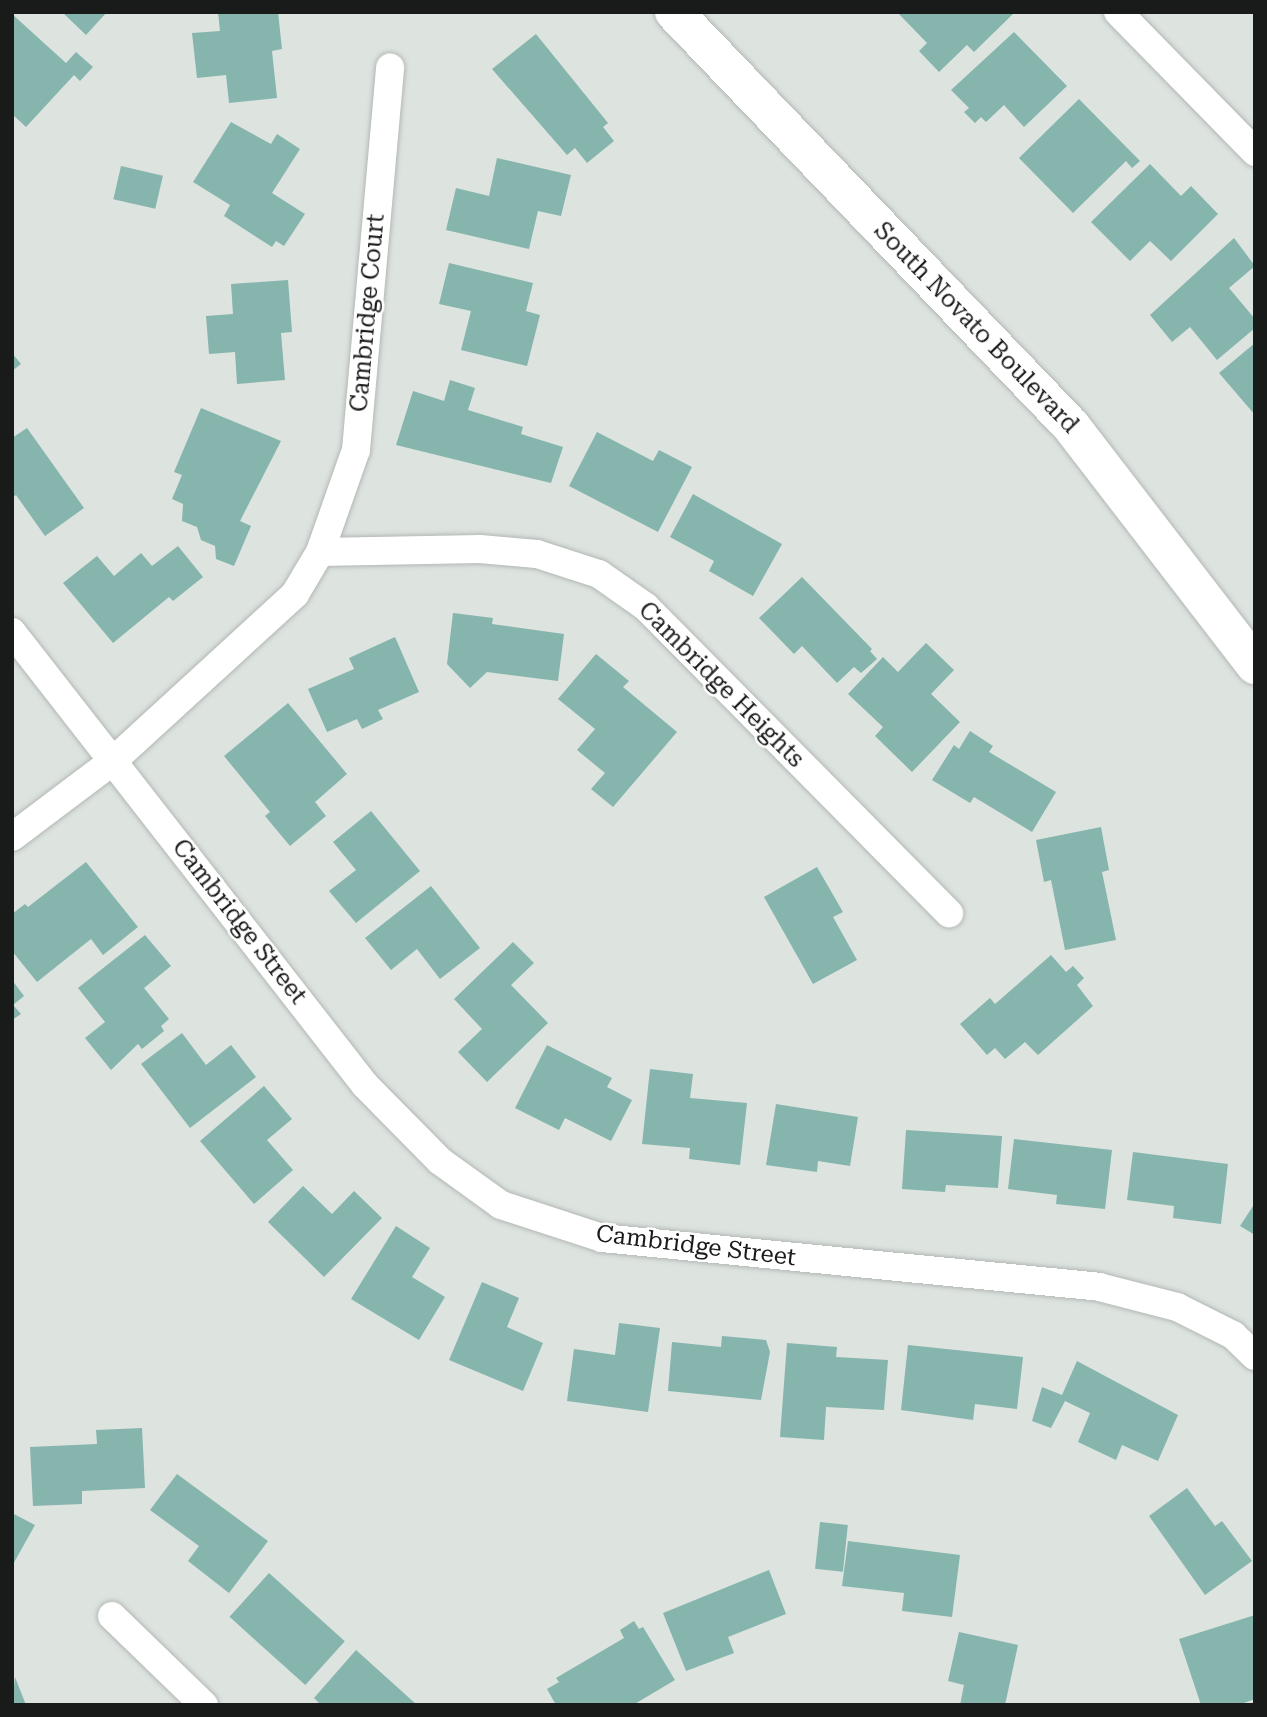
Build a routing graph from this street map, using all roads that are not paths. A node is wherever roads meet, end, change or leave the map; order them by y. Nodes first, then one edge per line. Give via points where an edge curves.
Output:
1 (674, 12) edge
2 (1118, 12) edge
3 (390, 68) dead end
4 (1255, 152) edge
5 (320, 552) junction
6 (12, 632) edge
7 (1255, 665) edge
8 (114, 760) junction
9 (12, 837) edge
10 (949, 913) dead end
11 (1255, 1356) edge
12 (112, 1616) dead end
13 (204, 1705) edge

1 - 7 main road, South Novato Boulevard via 1071,426
2 - 4 street
3 - 5 street, Cambridge Court via 356,450
5 - 8 street via 295,594
5 - 10 street, Cambridge Heights via 480,549 537,554 599,574 646,607
6 - 8 street, Cambridge Street
8 - 9 street
8 - 11 street, Cambridge Street via 365,1085 440,1161 501,1205 602,1238 1099,1287 1177,1307 1233,1335
12 - 13 street

